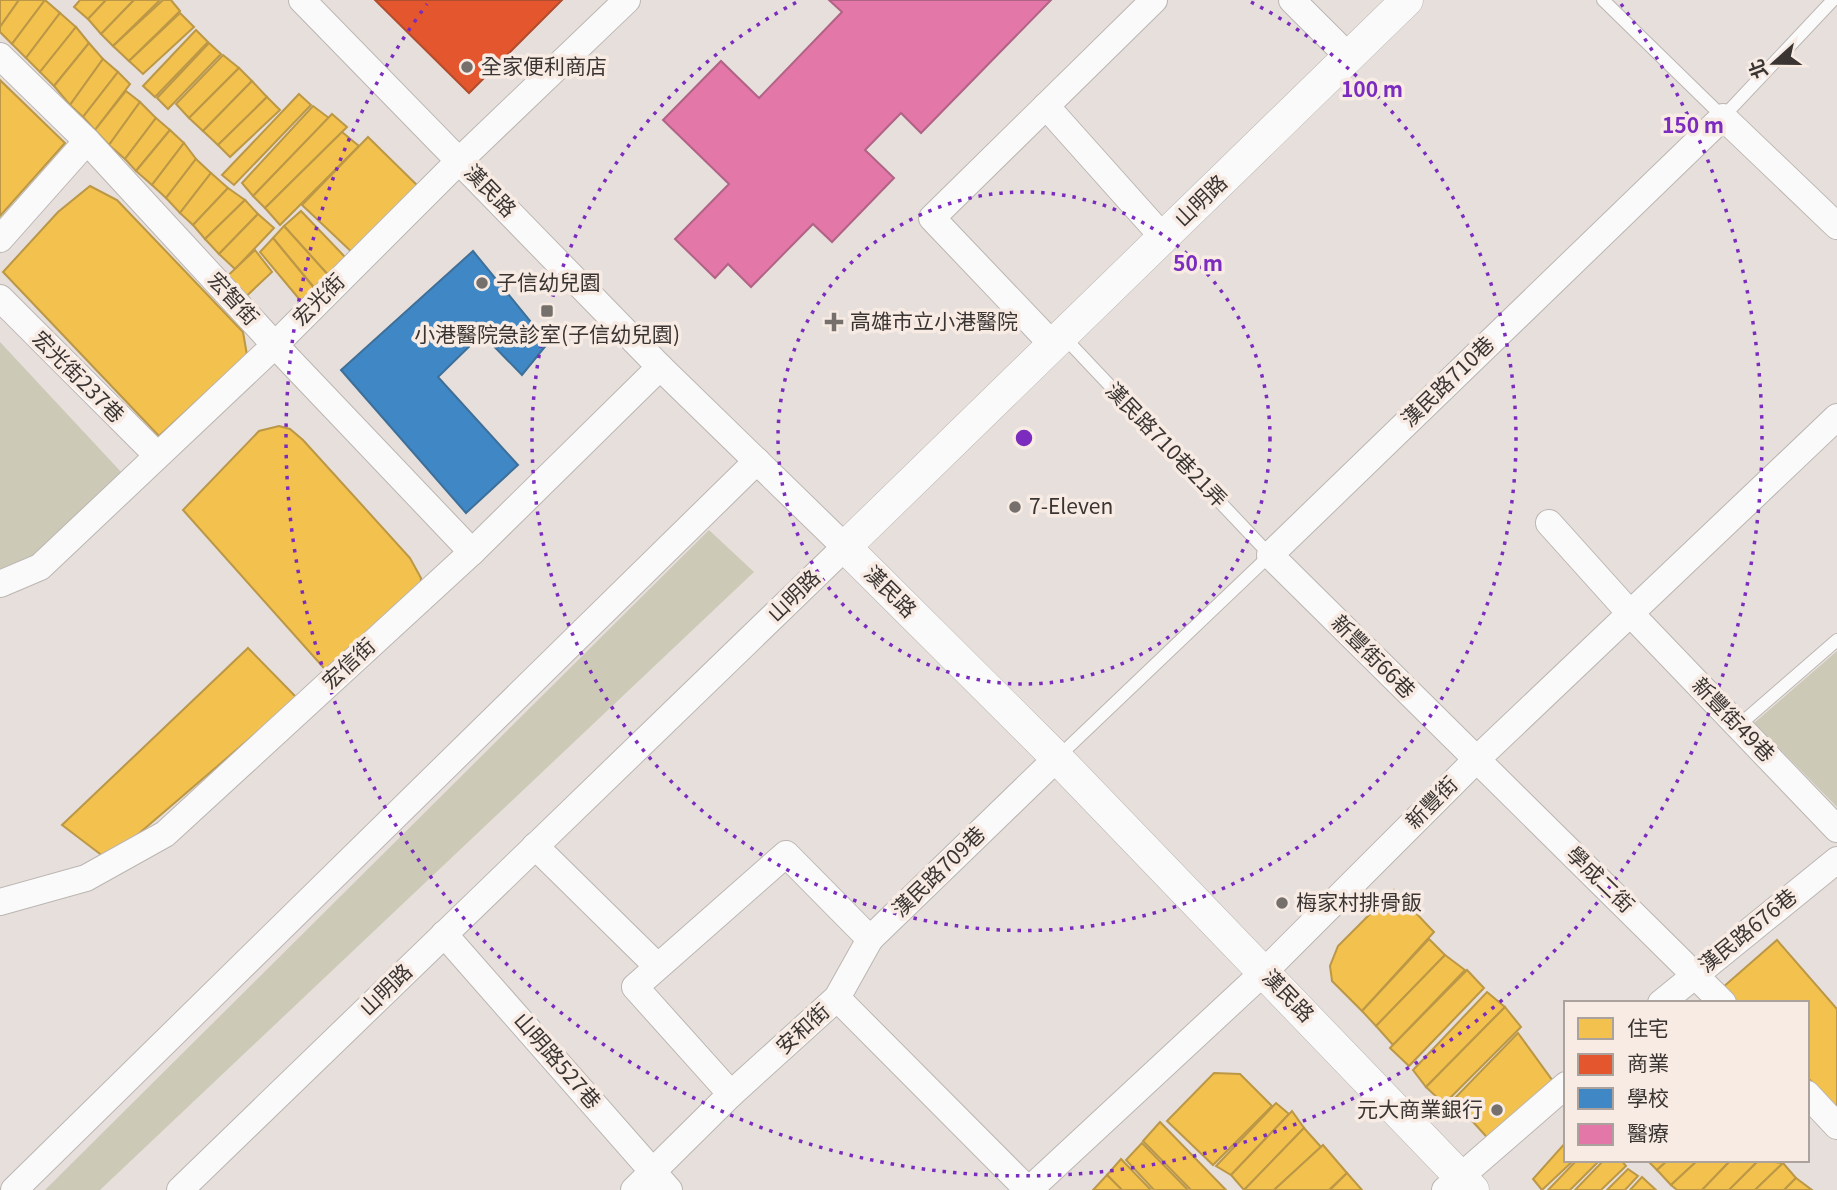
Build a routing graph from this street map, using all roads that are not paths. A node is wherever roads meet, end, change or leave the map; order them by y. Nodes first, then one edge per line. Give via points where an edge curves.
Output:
1 (302, 0) edge
2 (627, 0) edge
3 (1154, 0) edge
4 (1292, 0) edge
5 (1407, 0) edge
6 (1604, 0) edge
7 (1833, 0) edge
8 (0, 56) edge
9 (1348, 57) junction
10 (1046, 106) junction
11 (1723, 117) junction
12 (87, 141) junction
13 (460, 160) junction
14 (1837, 226) edge
15 (1163, 237) junction
16 (0, 239) edge
17 (0, 298) edge
18 (1057, 340) junction
19 (275, 345) junction
20 (660, 367) junction
21 (1837, 416) edge
22 (157, 455) junction
23 (757, 461) junction
24 (1549, 523) dead end
25 (845, 547) junction
26 (471, 552) junction
27 (1270, 555) junction
28 (0, 584) edge
29 (1629, 612) junction
30 (1837, 640) edge
31 (1738, 726) junction
32 (1058, 758) junction
33 (1476, 760) junction
34 (1837, 829) edge
35 (535, 846) junction
36 (1837, 860) edge
37 (0, 902) edge
38 (444, 934) junction
39 (870, 939) junction
40 (657, 966) junction
41 (1265, 971) junction
42 (1695, 973) junction
43 (837, 998) junction
44 (1663, 1001) edge
45 (1721, 1001) edge
46 (1564, 1087) edge
47 (731, 1094) junction
48 (1809, 1096) edge
49 (1837, 1126) edge
50 (661, 1180) edge
51 (1459, 1186) edge
52 (14, 1190) edge
53 (180, 1190) edge
54 (634, 1190) edge
55 (1029, 1190) edge

1 - 13 street, 漢民路
2 - 13 street, 宏光街
3 - 10 street
4 - 9 street
5 - 9 street, 山明路
6 - 11 lane
7 - 11 lane, 漢民路710巷
8 - 12 street, 宏智街
9 - 15 street, 山明路
10 - 15 street
10 - 18 street via 932,218
11 - 14 street
11 - 27 street, 漢民路710巷
12 - 16 street
12 - 19 street, 宏智街
13 - 19 street, 宏光街
13 - 20 street, 漢民路
15 - 18 street, 山明路
17 - 22 street, 宏光街237巷
18 - 25 street, 山明路
18 - 27 lane, 漢民路710巷21弄
19 - 22 street, 宏光街
19 - 26 street, 宏智街
20 - 23 street, 漢民路
20 - 26 street, 宏信街
21 - 29 street, 新豐街
22 - 28 street, 宏光街 via 40,567
23 - 25 street, 漢民路
23 - 52 street
24 - 29 street, 新豐街49巷
25 - 32 street, 漢民路
25 - 35 street, 山明路
26 - 37 street, 宏信街 via 165,834 86,878
27 - 32 lane, 漢民路710巷
27 - 33 street, 新豐街66巷
29 - 31 street, 新豐街49巷
29 - 33 street, 新豐街
30 - 31 lane
31 - 34 street, 新豐街49巷
32 - 39 street, 漢民路709巷
32 - 41 street, 漢民路
33 - 41 street, 新豐街
33 - 42 street, 學成二街
35 - 38 street, 山明路
35 - 40 street
36 - 42 street, 漢民路676巷
38 - 50 street, 山明路527巷
38 - 53 street, 山明路
39 - 40 street via 786,854
39 - 43 street, 漢民路709巷
40 - 47 street via 635,987
41 - 51 street, 漢民路
41 - 55 street, 新豐街
42 - 44 street, 漢民路676巷
42 - 45 street, 學成二街
43 - 47 street, 安和街
43 - 55 street, 安和街
46 - 51 street
47 - 50 street, 安和街
48 - 49 street
50 - 54 street, 安和街

